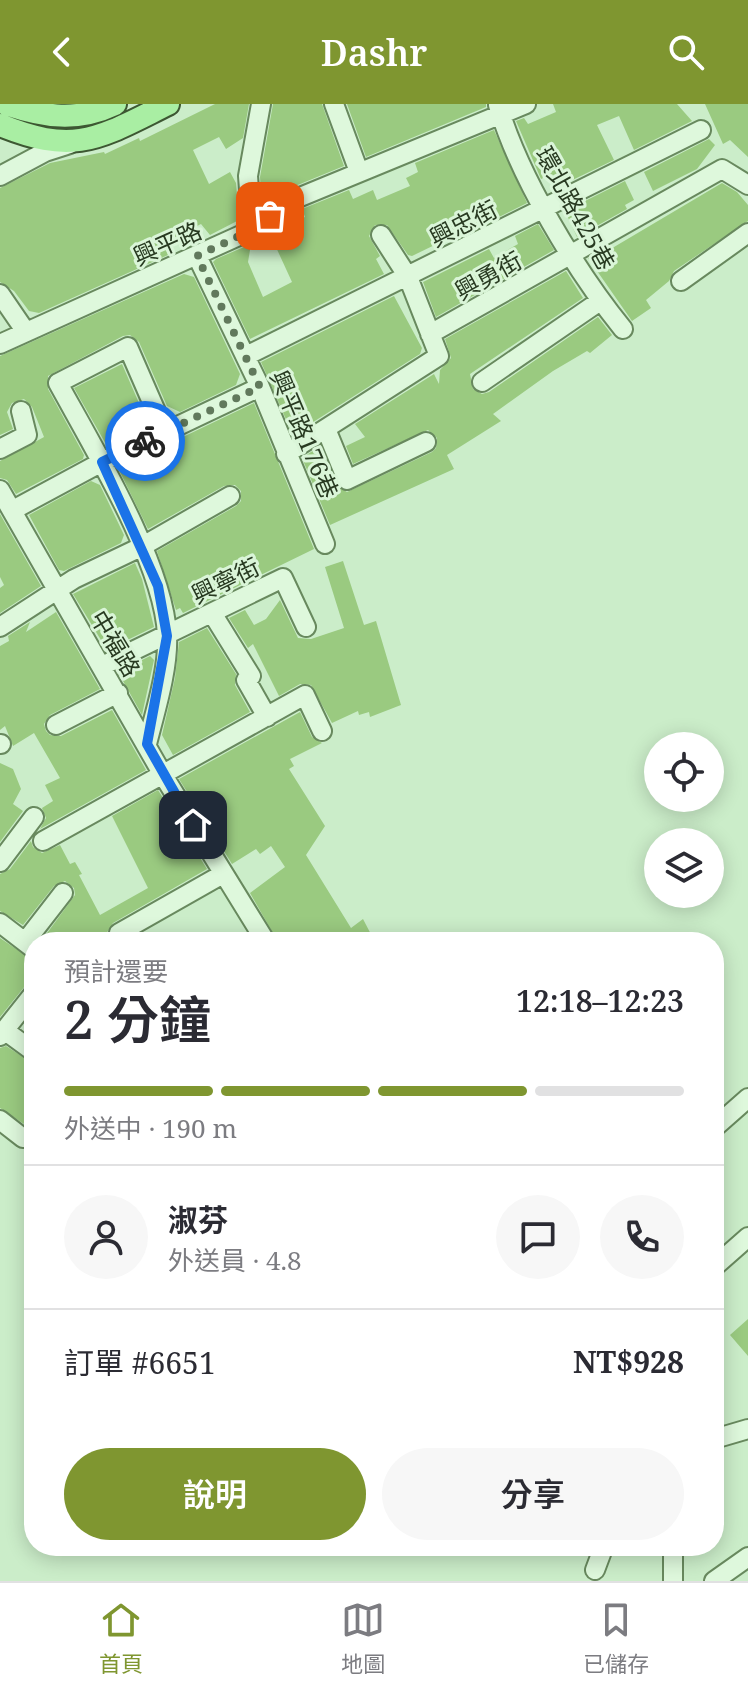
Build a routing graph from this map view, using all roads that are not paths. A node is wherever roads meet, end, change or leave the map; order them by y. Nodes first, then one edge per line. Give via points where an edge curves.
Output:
1 (6, 104) edge
2 (115, 104) edge
3 (168, 104) edge
4 (261, 104) edge
5 (334, 104) edge
6 (526, 104) edge
7 (500, 109) edge
8 (0, 125) edge
9 (701, 130) dead end
10 (73, 143) junction
11 (359, 172) junction
12 (0, 176) edge
13 (748, 185) edge
14 (543, 209) junction
15 (252, 230) junction
16 (748, 233) edge
17 (381, 235) dead end
18 (197, 256) junction
19 (573, 256) junction
20 (408, 277) junction
21 (681, 281) dead end
22 (0, 294) edge
23 (600, 301) junction
24 (623, 329) dead end
25 (26, 332) junction
26 (430, 334) junction
27 (0, 344) edge
28 (246, 356) junction
29 (482, 382) dead end
30 (260, 387) junction
31 (21, 411) dead end
32 (326, 429) junction
33 (165, 432) junction
34 (426, 442) dead end
35 (0, 449) edge
36 (286, 454) junction
37 (102, 462) junction
38 (0, 490) edge
39 (230, 496) dead end
40 (13, 510) junction
41 (325, 544) dead end
42 (141, 547) junction
43 (58, 591) junction
44 (212, 613) junction
45 (0, 627) edge
46 (306, 627) dead end
47 (167, 636) junction
48 (102, 666) junction
49 (118, 693) junction
50 (267, 717) junction
51 (56, 725) dead end
52 (322, 731) dead end
53 (147, 744) junction
54 (163, 775) junction
55 (34, 817) dead end
56 (43, 841) dead end
57 (0, 862) edge
58 (223, 874) junction
59 (63, 893) dead end
60 (0, 924) edge
61 (38, 932) edge
62 (121, 932) edge
63 (260, 932) edge
64 (24, 941) edge
65 (24, 1006) edge
66 (2, 1033) edge
67 (24, 1046) edge
68 (748, 1098) edge
69 (724, 1119) edge
70 (0, 1120) edge
71 (23, 1138) dead end
72 (748, 1237) edge
73 (724, 1258) edge
74 (748, 1429) edge
75 (724, 1436) edge
76 (600, 1556) edge
77 (673, 1556) edge
78 (748, 1557) edge
79 (595, 1570) dead end
80 (673, 1581) edge
81 (714, 1581) edge

1 - 2 main road via 75,118
3 - 10 main road
4 - 15 street via 248,176
5 - 11 street
6 - 7 street, 興平路
7 - 11 street, 興平路
7 - 14 street, 環北路425巷
8 - 10 main road via 34,139
9 - 14 street, 興忠街
10 - 12 street
11 - 15 street, 興平路 via 288,202
13 - 19 street, 興勇街 via 722,169
14 - 19 street, 環北路425巷
14 - 20 street, 興忠街
15 - 18 street, 興平路
16 - 21 street
17 - 20 street
18 - 25 street, 興平路
18 - 28 street, 興平路176巷
19 - 23 street, 環北路425巷
19 - 26 street, 興勇街
20 - 26 street
20 - 28 street, 興忠街
22 - 25 street
23 - 24 street, 環北路425巷
23 - 29 street
25 - 27 street, 興平路
26 - 32 street via 439,356
28 - 30 street, 興平路176巷
30 - 33 street
30 - 36 street, 興平路176巷
31 - 35 street via 27,435
32 - 34 street via 347,480
32 - 36 street
33 - 37 street
33 - 37 street via 128,347 58,383
36 - 41 street, 興平路176巷
37 - 40 street
37 - 42 street
38 - 40 street, 中福路
39 - 42 street
40 - 43 street, 中福路
42 - 43 street
42 - 47 street via 158,586
43 - 45 street
43 - 48 street, 中福路
44 - 46 street, 興寧街 via 283,578
44 - 47 street, 興寧街
44 - 50 street via 251,676 246,680
47 - 48 street, 興寧街
47 - 53 street
48 - 49 street, 中福路
49 - 51 street
49 - 53 street, 中福路
50 - 52 street via 305,695
50 - 54 street
53 - 54 street, 中福路
54 - 56 street
54 - 58 street, 中福路
55 - 57 street
58 - 62 street
58 - 63 street, 中福路
59 - 61 street
60 - 64 street
65 - 66 street
66 - 67 street
68 - 69 street
70 - 71 street
72 - 73 street
74 - 75 street
76 - 79 street
77 - 80 street
78 - 81 street

